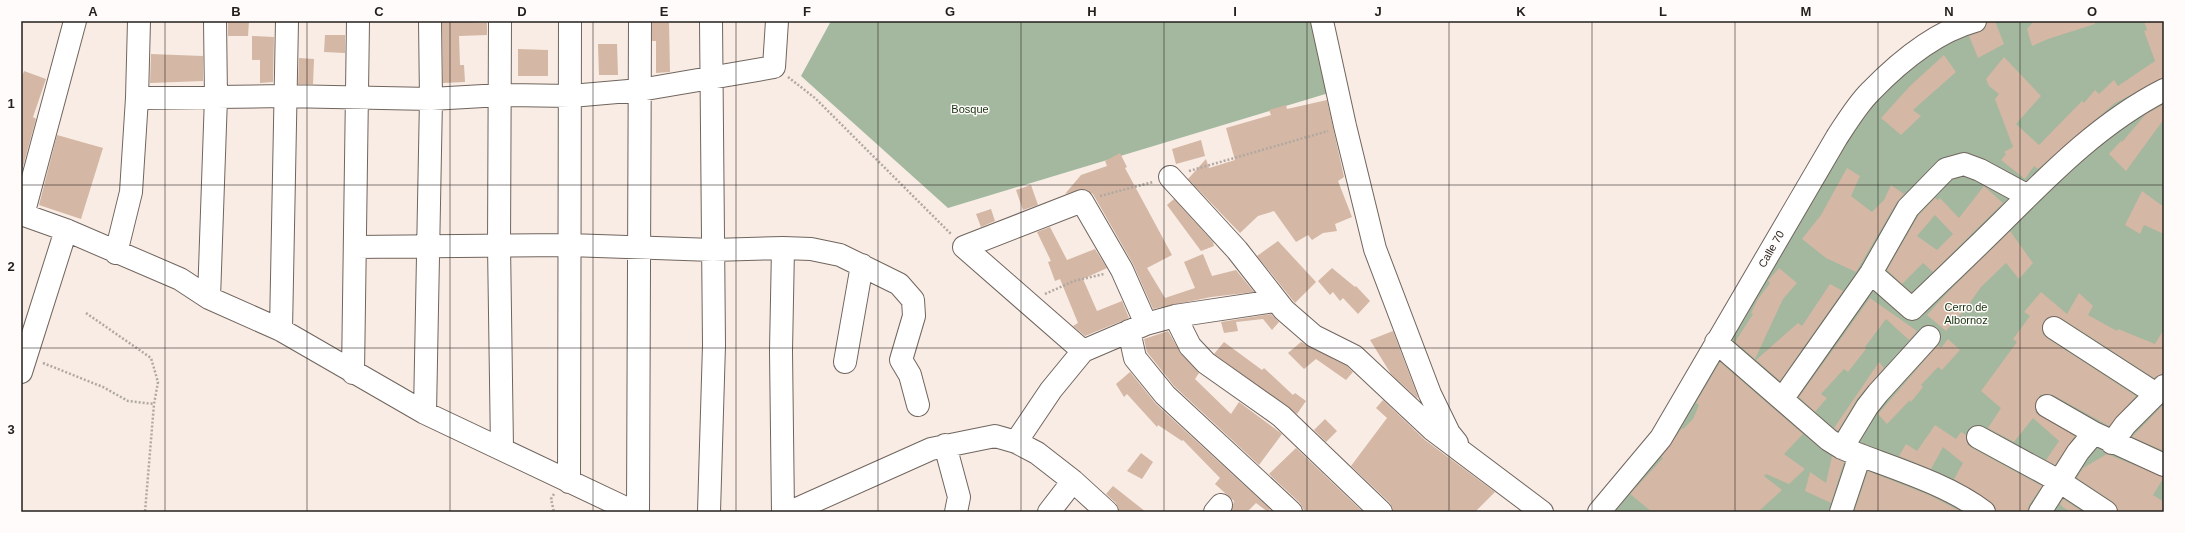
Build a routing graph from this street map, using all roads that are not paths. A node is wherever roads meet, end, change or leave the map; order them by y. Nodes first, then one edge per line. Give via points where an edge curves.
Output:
1 (75, 21) edge
2 (139, 21) edge
3 (215, 21) edge
4 (287, 21) edge
5 (358, 21) edge
6 (430, 21) edge
7 (500, 21) edge
8 (570, 21) edge
9 (640, 21) edge
10 (712, 21) edge
11 (777, 21) edge
12 (1322, 21) edge
13 (1976, 21) edge
14 (711, 77) junction
15 (640, 90) junction
16 (2164, 90) edge
17 (501, 95) junction
18 (216, 96) junction
19 (284, 96) junction
20 (571, 96) junction
21 (137, 98) junction
22 (357, 99) junction
23 (431, 99) junction
24 (1170, 177) road end
25 (2028, 196) junction
26 (22, 214) edge
27 (66, 230) junction
28 (499, 245) junction
29 (569, 245) junction
30 (355, 247) junction
31 (428, 247) junction
32 (783, 248) junction
33 (640, 249) junction
34 (713, 250) junction
35 (116, 253) junction
36 (862, 265) junction
37 (1871, 273) junction
38 (209, 298) junction
39 (1275, 301) junction
40 (1174, 316) junction
41 (1137, 328) junction
42 (2054, 328) dead end
43 (281, 330) junction
44 (1929, 337) dead end
45 (1716, 342) junction
46 (1083, 351) junction
47 (845, 362) dead end
48 (24, 364) edge
49 (353, 373) junction
50 (2160, 390) edge
51 (1783, 398) junction
52 (918, 406) dead end
53 (2047, 406) dead end
54 (425, 413) junction
55 (1978, 437) dead end
56 (2103, 438) junction
57 (1016, 442) junction
58 (945, 445) junction
59 (502, 448) junction
60 (1851, 452) junction
61 (1470, 460) junction
62 (2164, 465) edge
63 (1073, 481) junction
64 (2059, 481) junction
65 (569, 482) junction
66 (634, 512) edge
67 (638, 512) edge
68 (709, 512) edge
69 (783, 512) edge
70 (790, 512) edge
71 (956, 512) edge
72 (1050, 512) edge
73 (1106, 512) edge
74 (1291, 512) edge
75 (1382, 512) edge
76 (1542, 512) edge
77 (1599, 512) edge
78 (1841, 512) edge
79 (1984, 512) edge
80 (2040, 512) edge
81 (2106, 512) edge

1 - 26 street
2 - 21 street
3 - 18 street
4 - 19 street
5 - 22 street
6 - 23 street
7 - 17 street
8 - 20 street
9 - 15 street
10 - 14 street
11 - 14 street via 774,67
12 - 61 street via 1375,249 1430,394 1449,433
13 - 45 street, Calle 70 via 1958,26 1915,51 1869,93 1837,137
14 - 15 street
14 - 34 street
15 - 20 street
15 - 33 street
16 - 25 street via 2136,104 2101,129
17 - 20 street
17 - 23 street
17 - 28 street
18 - 19 street
18 - 21 street
18 - 38 street
19 - 22 street
19 - 43 street
20 - 29 street
21 - 35 street via 131,192
22 - 23 street
22 - 30 street
23 - 31 street
24 - 39 street via 1237,250
25 - 37 street via 1912,309
25 - 37 street via 1964,164 1946,169 1908,208
26 - 27 street
27 - 35 street
27 - 48 street
28 - 29 street
28 - 31 street
28 - 59 street
29 - 33 street
29 - 65 street
30 - 31 street
30 - 49 street
31 - 54 street
32 - 34 street
32 - 36 street via 811,249 840,255
32 - 69 street via 780,351
33 - 34 street
33 - 67 street
34 - 68 street via 714,345
35 - 38 street via 180,279
36 - 47 street
36 - 52 street via 898,284 913,300 914,316 900,360 910,375
37 - 51 street
38 - 43 street
39 - 40 street
39 - 61 street via 1314,336 1354,356 1433,430
40 - 41 street
40 - 75 street via 1190,346 1206,363 1281,416
41 - 46 street
41 - 46 street via 1122,270 1082,201 964,247
41 - 74 street via 1135,358 1148,376 1165,395
42 - 50 street
43 - 49 street
44 - 60 street via 1874,398
45 - 51 street
45 - 77 street, Calle 70 via 1661,438
46 - 57 street via 1051,390
49 - 54 street
50 - 56 street via 2125,425
51 - 60 street via 1829,440
53 - 56 street
54 - 59 street
55 - 64 street
56 - 62 street
56 - 64 street
57 - 58 street via 995,436
57 - 63 street via 1037,453
58 - 70 street via 896,463
58 - 71 street via 959,497
59 - 65 street
60 - 78 street
60 - 79 street via 1936,486
61 - 76 street
63 - 72 street
63 - 73 street
64 - 80 street
64 - 81 street
65 - 66 street

